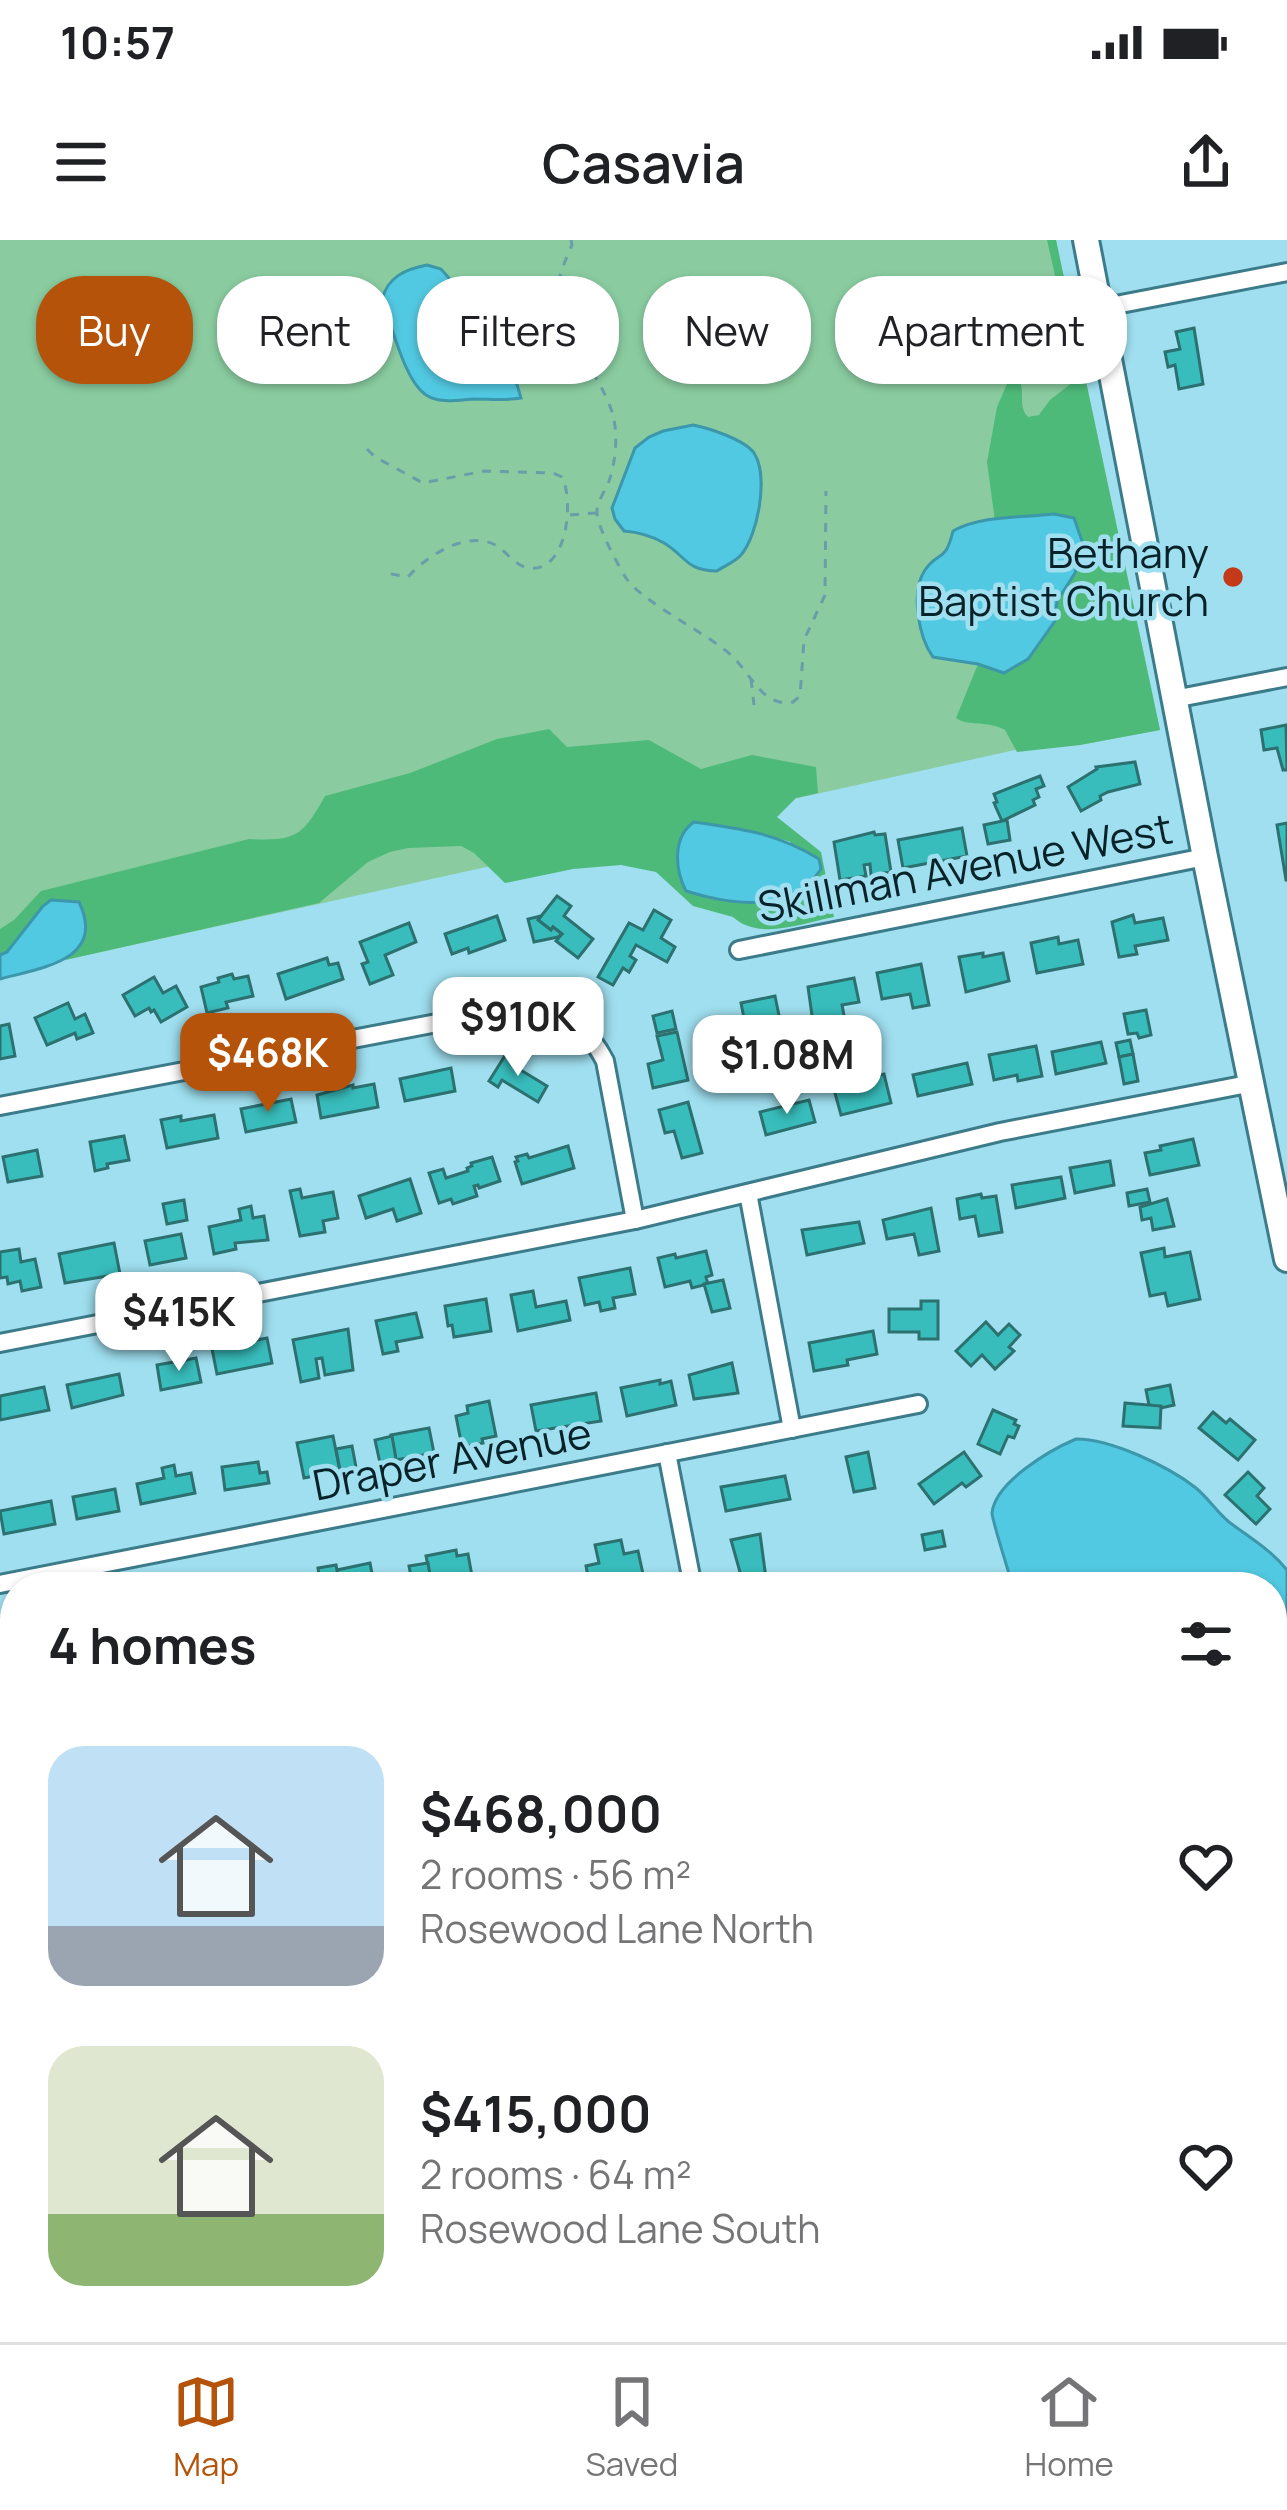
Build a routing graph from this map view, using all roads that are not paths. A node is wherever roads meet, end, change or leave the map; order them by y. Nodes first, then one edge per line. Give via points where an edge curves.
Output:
1 (1086, 240) edge
2 (1287, 272) edge
3 (1093, 276) edge
4 (1127, 303) edge
5 (1114, 384) edge
6 (1287, 677) edge
7 (1174, 699) junction
8 (1204, 857) junction
9 (739, 950) dead end
10 (1252, 1083) junction
11 (0, 1106) edge
12 (748, 1193) junction
13 (635, 1220) junction
14 (1287, 1259) edge
15 (0, 1342) edge
16 (918, 1404) dead end
17 (792, 1429) junction
18 (667, 1454) junction
19 (95, 1572) edge
20 (690, 1572) edge

1 - 3 main road
2 - 4 street
5 - 7 main road
6 - 7 street
7 - 8 main road
8 - 9 street, Skillman Avenue West
8 - 10 main road
10 - 12 street
10 - 14 main road
11 - 13 street via 535,1007 570,1018 605,1061
12 - 13 street
12 - 17 street
13 - 15 street
16 - 17 street, Draper Avenue
17 - 18 street, Draper Avenue
18 - 19 street, Draper Avenue
18 - 20 street

